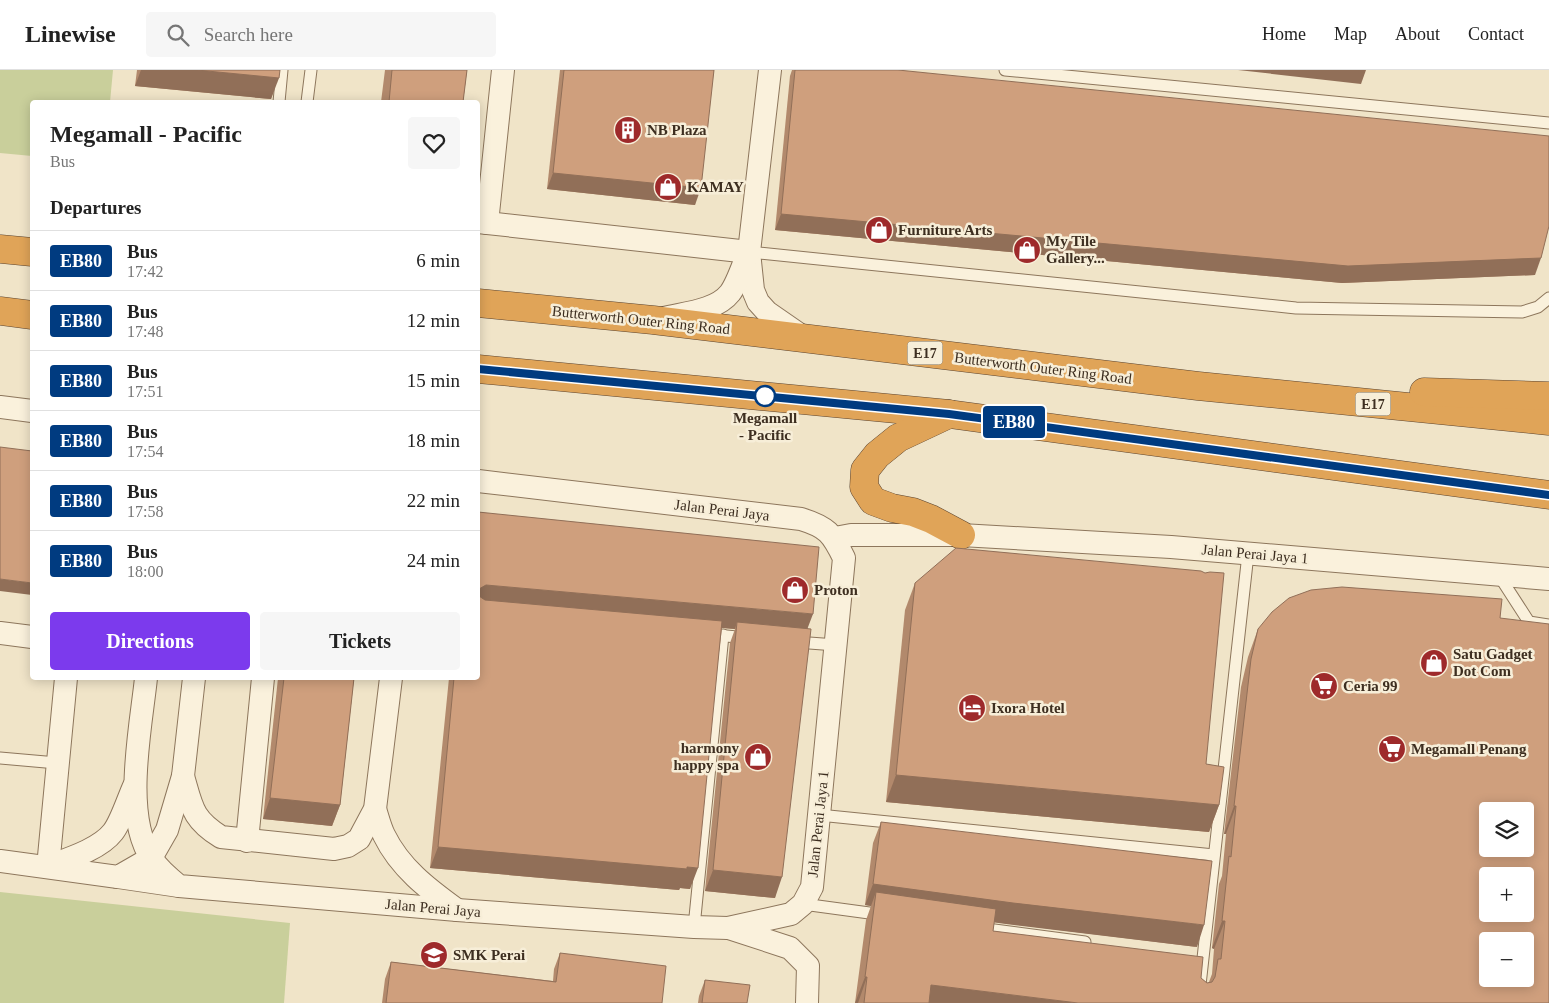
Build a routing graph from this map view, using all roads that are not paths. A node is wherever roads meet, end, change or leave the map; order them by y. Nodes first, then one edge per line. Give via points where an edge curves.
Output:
1 (282, 70) edge
2 (311, 70) edge
3 (502, 70) edge
4 (770, 70) edge
5 (1005, 70) edge
6 (279, 100) edge
7 (307, 100) edge
8 (1549, 123) edge
9 (482, 222) edge
10 (0, 249) edge
11 (30, 252) edge
12 (749, 252) junction
13 (1549, 298) edge
14 (480, 303) edge
15 (0, 311) edge
16 (30, 315) edge
17 (653, 320) junction
18 (806, 339) junction
19 (480, 369) edge
20 (1198, 386) junction
21 (1549, 396) edge
22 (0, 408) edge
23 (30, 411) edge
24 (949, 414) junction
25 (1549, 421) edge
26 (480, 481) edge
27 (1549, 495) edge
28 (961, 535) junction
29 (835, 538) junction
30 (1248, 554) junction
31 (1498, 574) junction
32 (1549, 579) edge
33 (1549, 625) edge
34 (0, 633) edge
35 (694, 633) edge
36 (723, 636) junction
37 (30, 637) edge
38 (761, 639) edge
39 (789, 641) edge
40 (836, 645) junction
41 (66, 680) edge
42 (146, 680) edge
43 (194, 680) edge
44 (263, 680) edge
45 (391, 680) edge
46 (0, 758) edge
47 (57, 763) junction
48 (183, 776) junction
49 (134, 786) junction
50 (375, 810) junction
51 (819, 815) junction
52 (246, 841) junction
53 (1214, 855) junction
54 (151, 858) junction
55 (0, 861) edge
56 (48, 867) junction
57 (118, 877) junction
58 (179, 886) junction
59 (803, 904) junction
60 (457, 910) junction
61 (891, 916) edge
62 (694, 927) junction
63 (969, 927) edge
64 (728, 928) junction
65 (1096, 944) edge
66 (807, 1003) edge
67 (1198, 1003) edge

1 - 6 lane
2 - 7 lane
3 - 9 street
4 - 12 street
5 - 8 lane
9 - 12 street
10 - 11 highway
12 - 13 lane via 1296,308 1522,312 1538,307
12 - 17 street via 730,293 720,302
12 - 18 street via 753,290 758,302
14 - 17 highway, Butterworth Outer Ring Road / E17
15 - 16 highway
17 - 18 highway, Butterworth Outer Ring Road / E17
18 - 20 highway, Butterworth Outer Ring Road / E17
19 - 24 highway
20 - 21 highway
20 - 25 highway, Butterworth Outer Ring Road / E17
22 - 23 street
24 - 27 highway
24 - 28 highway via 898,438 877,455 865,470 864,487 873,501 913,512
26 - 29 street, Jalan Perai Jaya via 801,519 819,524
28 - 29 street via 851,535
28 - 30 street, Jalan Perai Jaya 1
29 - 40 street, Jalan Perai Jaya 1 via 844,558
30 - 31 street, Jalan Perai Jaya 1
30 - 53 lane
31 - 32 street, Jalan Perai Jaya 1
31 - 33 lane via 1529,622
34 - 37 street
35 - 36 lane
36 - 38 lane
36 - 62 lane
39 - 40 lane
40 - 51 street, Jalan Perai Jaya 1
41 - 47 street
42 - 49 street
43 - 48 street
44 - 52 street
45 - 50 street
46 - 47 lane
47 - 56 street
48 - 52 street via 194,813 206,827 221,836
48 - 54 street via 167,830
49 - 54 street via 140,834
49 - 56 street via 113,832 100,844
50 - 52 street via 359,839 348,846 334,849
50 - 60 street via 384,835 402,864
51 - 53 lane
51 - 59 street, Jalan Perai Jaya 1 via 812,887
53 - 67 lane via 1198,958
54 - 57 street
54 - 58 street via 164,875
55 - 56 street, Jalan Perai Jaya
56 - 57 street, Jalan Perai Jaya
57 - 58 street, Jalan Perai Jaya
58 - 60 street, Jalan Perai Jaya
59 - 61 lane
59 - 64 street via 791,914
60 - 62 street, Jalan Perai Jaya
62 - 64 street, Jalan Perai Jaya
63 - 65 lane
64 - 66 street via 790,948 808,966

